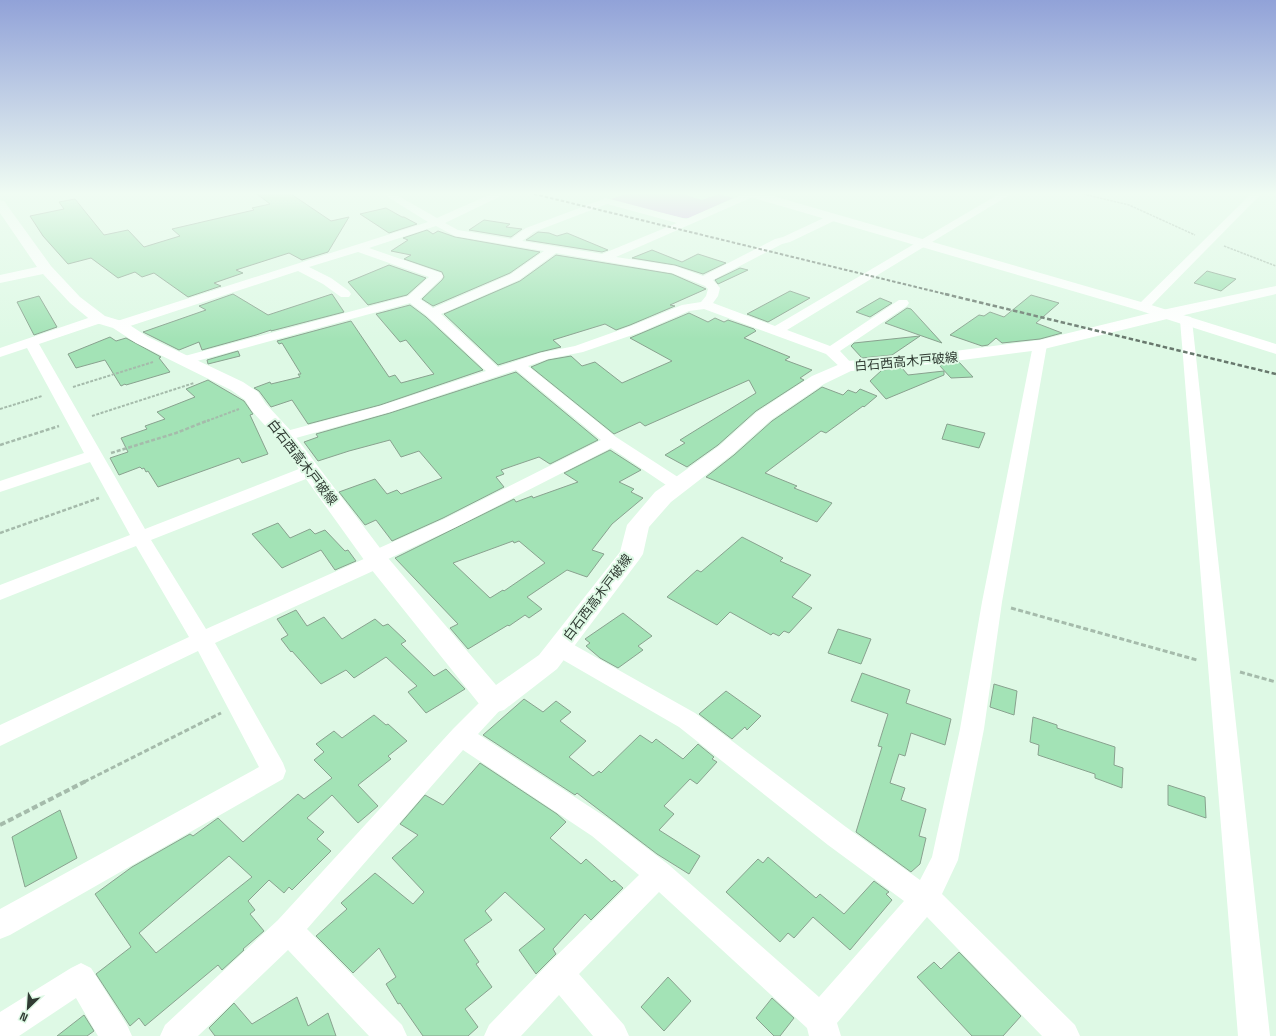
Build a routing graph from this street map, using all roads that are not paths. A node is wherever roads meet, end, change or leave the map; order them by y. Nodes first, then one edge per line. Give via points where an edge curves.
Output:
1 (27, 242) edge
2 (375, 242) edge
3 (516, 242) edge
4 (640, 242) edge
5 (777, 242) edge
6 (1206, 242) edge
7 (922, 243) joint
8 (358, 248) junction
9 (555, 249) junction
10 (606, 257) junction
11 (298, 266) junction
12 (46, 269) junction
13 (0, 279) edge
14 (703, 281) junction
15 (1276, 290) edge
16 (345, 294) dead end
17 (412, 299) junction
18 (902, 303) dead end
19 (705, 305) junction
20 (1143, 307) junction
21 (432, 313) junction
22 (1176, 317) junction
23 (99, 319) junction
24 (119, 325) junction
25 (776, 330) junction
26 (31, 343) junction
27 (1040, 345) junction
28 (1276, 349) edge
29 (831, 350) junction
30 (0, 353) edge
31 (181, 357) junction
32 (519, 366) junction
33 (847, 366) junction
34 (498, 373) junction
35 (285, 436) junction
36 (612, 441) junction
37 (95, 456) junction
38 (310, 471) junction
39 (678, 485) junction
40 (0, 487) edge
41 (141, 539) junction
42 (376, 560) junction
43 (0, 593) edge
44 (202, 640) junction
45 (559, 647) junction
46 (494, 702) junction
47 (0, 736) edge
48 (460, 736) junction
49 (659, 874) junction
50 (926, 896) junction
51 (0, 925) edge
52 (288, 930) junction
53 (559, 973) junction
54 (822, 1028) edge
55 (0, 1030) edge
56 (116, 1036) edge
57 (176, 1036) edge
58 (391, 1036) edge
59 (500, 1036) edge
60 (614, 1036) edge
61 (1064, 1036) edge
62 (1254, 1036) edge

1 - 12 main road, 白石西高木戸破線
2 - 8 street
3 - 9 street
4 - 10 street
5 - 14 street
6 - 20 street
7 - 20 main road
7 - 25 street
8 - 11 street
8 - 17 street via 437,276
9 - 10 street
9 - 21 street via 514,277
10 - 14 street via 675,270
11 - 16 street
11 - 24 street
12 - 13 main road
12 - 23 main road, 白石西高木戸破線 via 75,300
14 - 19 street via 714,288
15 - 22 main road, 白石西高木戸破線
17 - 21 street
17 - 31 street
18 - 29 street
19 - 25 street
19 - 32 street via 686,308 578,349 545,356
20 - 22 main road
21 - 34 street
22 - 27 main road, 白石西高木戸破線
22 - 28 main road
22 - 62 street via 1218,666
23 - 24 main road, 白石西高木戸破線
23 - 26 street
24 - 31 main road, 白石西高木戸破線 via 142,340
25 - 29 street
26 - 30 street
26 - 37 street
27 - 33 main road, 白石西高木戸破線
27 - 50 street via 992,602 972,728 945,860
29 - 33 street
31 - 35 main road, 白石西高木戸破線 via 238,386 252,396
32 - 34 street
32 - 36 street
33 - 39 main road, 白石西高木戸破線 via 818,380 764,416 726,450
34 - 35 street via 385,409
35 - 38 main road, 白石西高木戸破線
36 - 39 street
36 - 42 street
37 - 40 street
37 - 41 street
38 - 41 street
38 - 42 main road, 白石西高木戸破線
39 - 45 main road, 白石西高木戸破線 via 663,497 638,525 631,554
41 - 43 street
41 - 44 street
42 - 44 street
42 - 46 main road, 白石西高木戸破線
44 - 47 street
44 - 51 street via 274,771
45 - 46 main road, 白石西高木戸破線 via 548,662
45 - 50 street via 687,720 837,836 910,889
46 - 48 street
48 - 49 street via 601,828
48 - 52 street
49 - 53 street
49 - 54 street
50 - 54 street
50 - 61 street
52 - 57 street
52 - 58 street
53 - 59 street
53 - 60 street
55 - 56 street via 81,978

